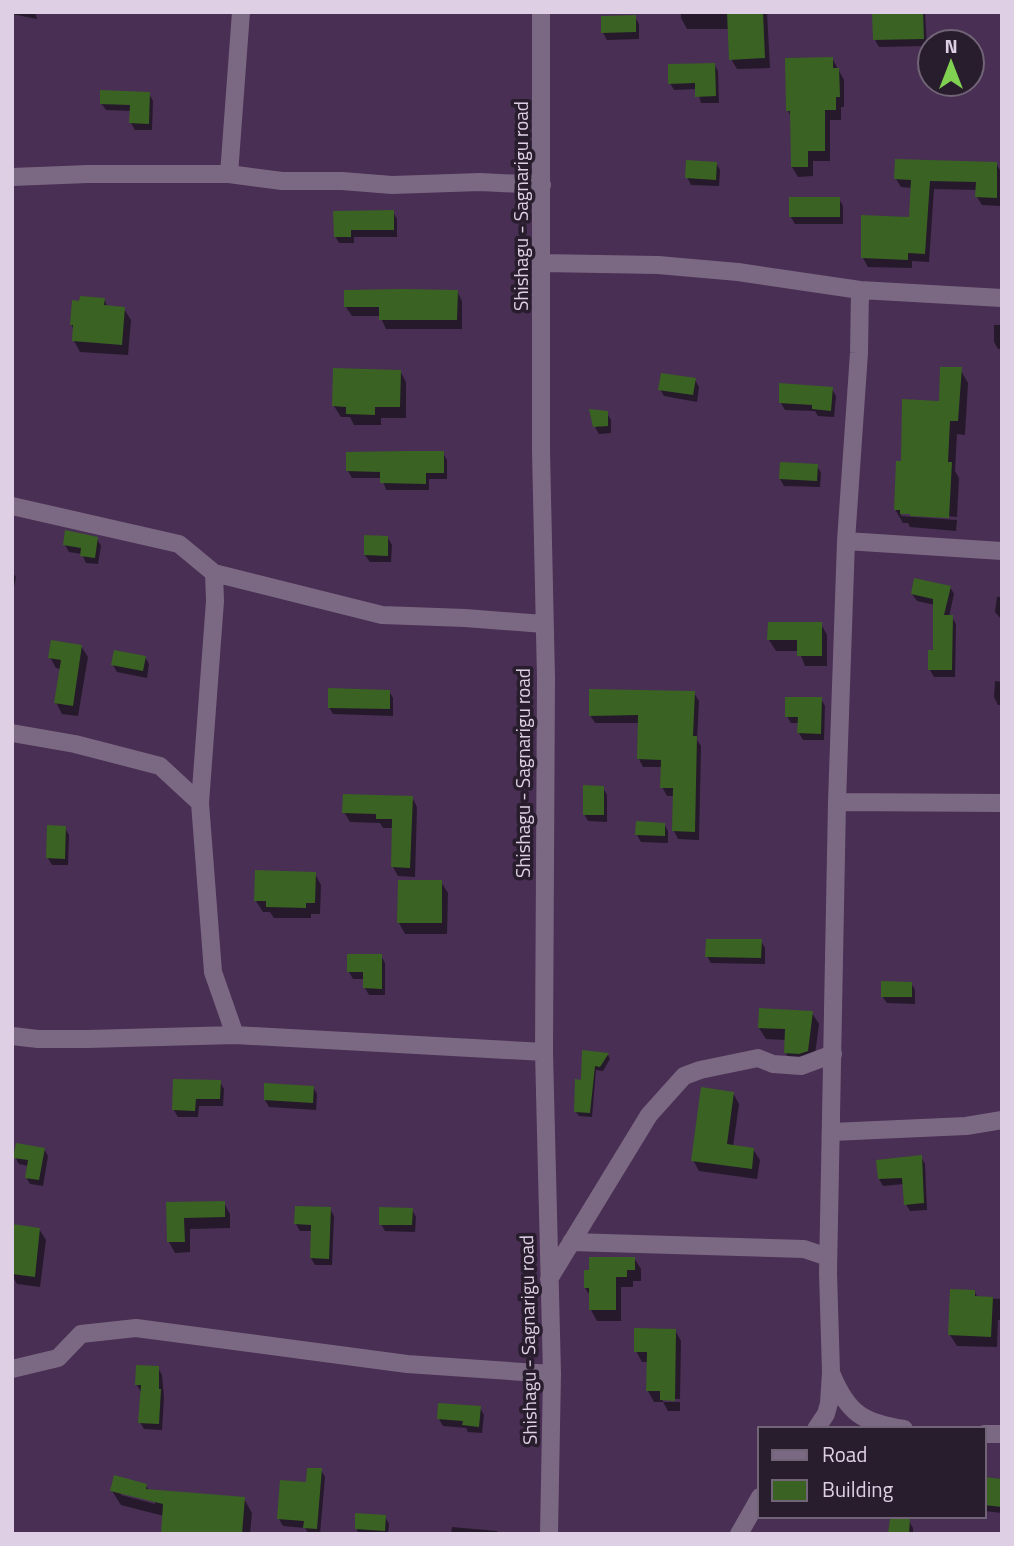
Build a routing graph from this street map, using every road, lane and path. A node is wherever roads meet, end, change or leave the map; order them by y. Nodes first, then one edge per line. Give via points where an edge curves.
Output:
1 (242, 12) edge
2 (541, 12) edge
3 (229, 174) junction
4 (12, 177) edge
5 (542, 185) junction
6 (542, 263) junction
7 (860, 290) junction
8 (1002, 298) edge
9 (12, 506) edge
10 (846, 541) junction
11 (1002, 551) edge
12 (214, 573) junction
13 (544, 624) junction
14 (12, 733) edge
15 (837, 802) junction
16 (200, 803) junction
17 (1002, 803) edge
18 (235, 1035) junction
19 (12, 1036) edge
20 (544, 1052) junction
21 (833, 1054) junction
22 (1002, 1121) edge
23 (832, 1132) junction
24 (571, 1242) junction
25 (828, 1257) junction
26 (549, 1279) junction
27 (12, 1369) edge
28 (831, 1372) junction
29 (551, 1374) junction
30 (817, 1427) edge
31 (896, 1427) edge
32 (758, 1501) edge
33 (549, 1534) edge
34 (739, 1534) edge

1 - 3 street
2 - 5 street, Shishagu - Sagnarigu road
3 - 4 street
3 - 5 street via 392,185
5 - 6 street, Shishagu - Sagnarigu road
6 - 7 street via 669,266
6 - 13 street, Shishagu - Sagnarigu road
7 - 8 street
7 - 10 street
9 - 12 street via 179,544
10 - 11 street
10 - 15 street
12 - 13 street via 382,615
12 - 16 street
13 - 20 street, Shishagu - Sagnarigu road
14 - 16 street via 160,766
15 - 17 street
15 - 21 street
16 - 18 street via 214,972
18 - 19 street
18 - 20 street
20 - 26 street, Shishagu - Sagnarigu road
21 - 23 street
21 - 24 street via 801,1066 758,1058 684,1076 649,1115
22 - 23 street
23 - 25 street
24 - 25 street via 804,1249
24 - 26 street
25 - 28 street
26 - 29 street, Shishagu - Sagnarigu road
27 - 29 street via 58,1358 81,1334 136,1328 407,1364
28 - 30 street via 829,1402
28 - 31 street via 857,1415
29 - 33 street, Shishagu - Sagnarigu road
32 - 34 street

